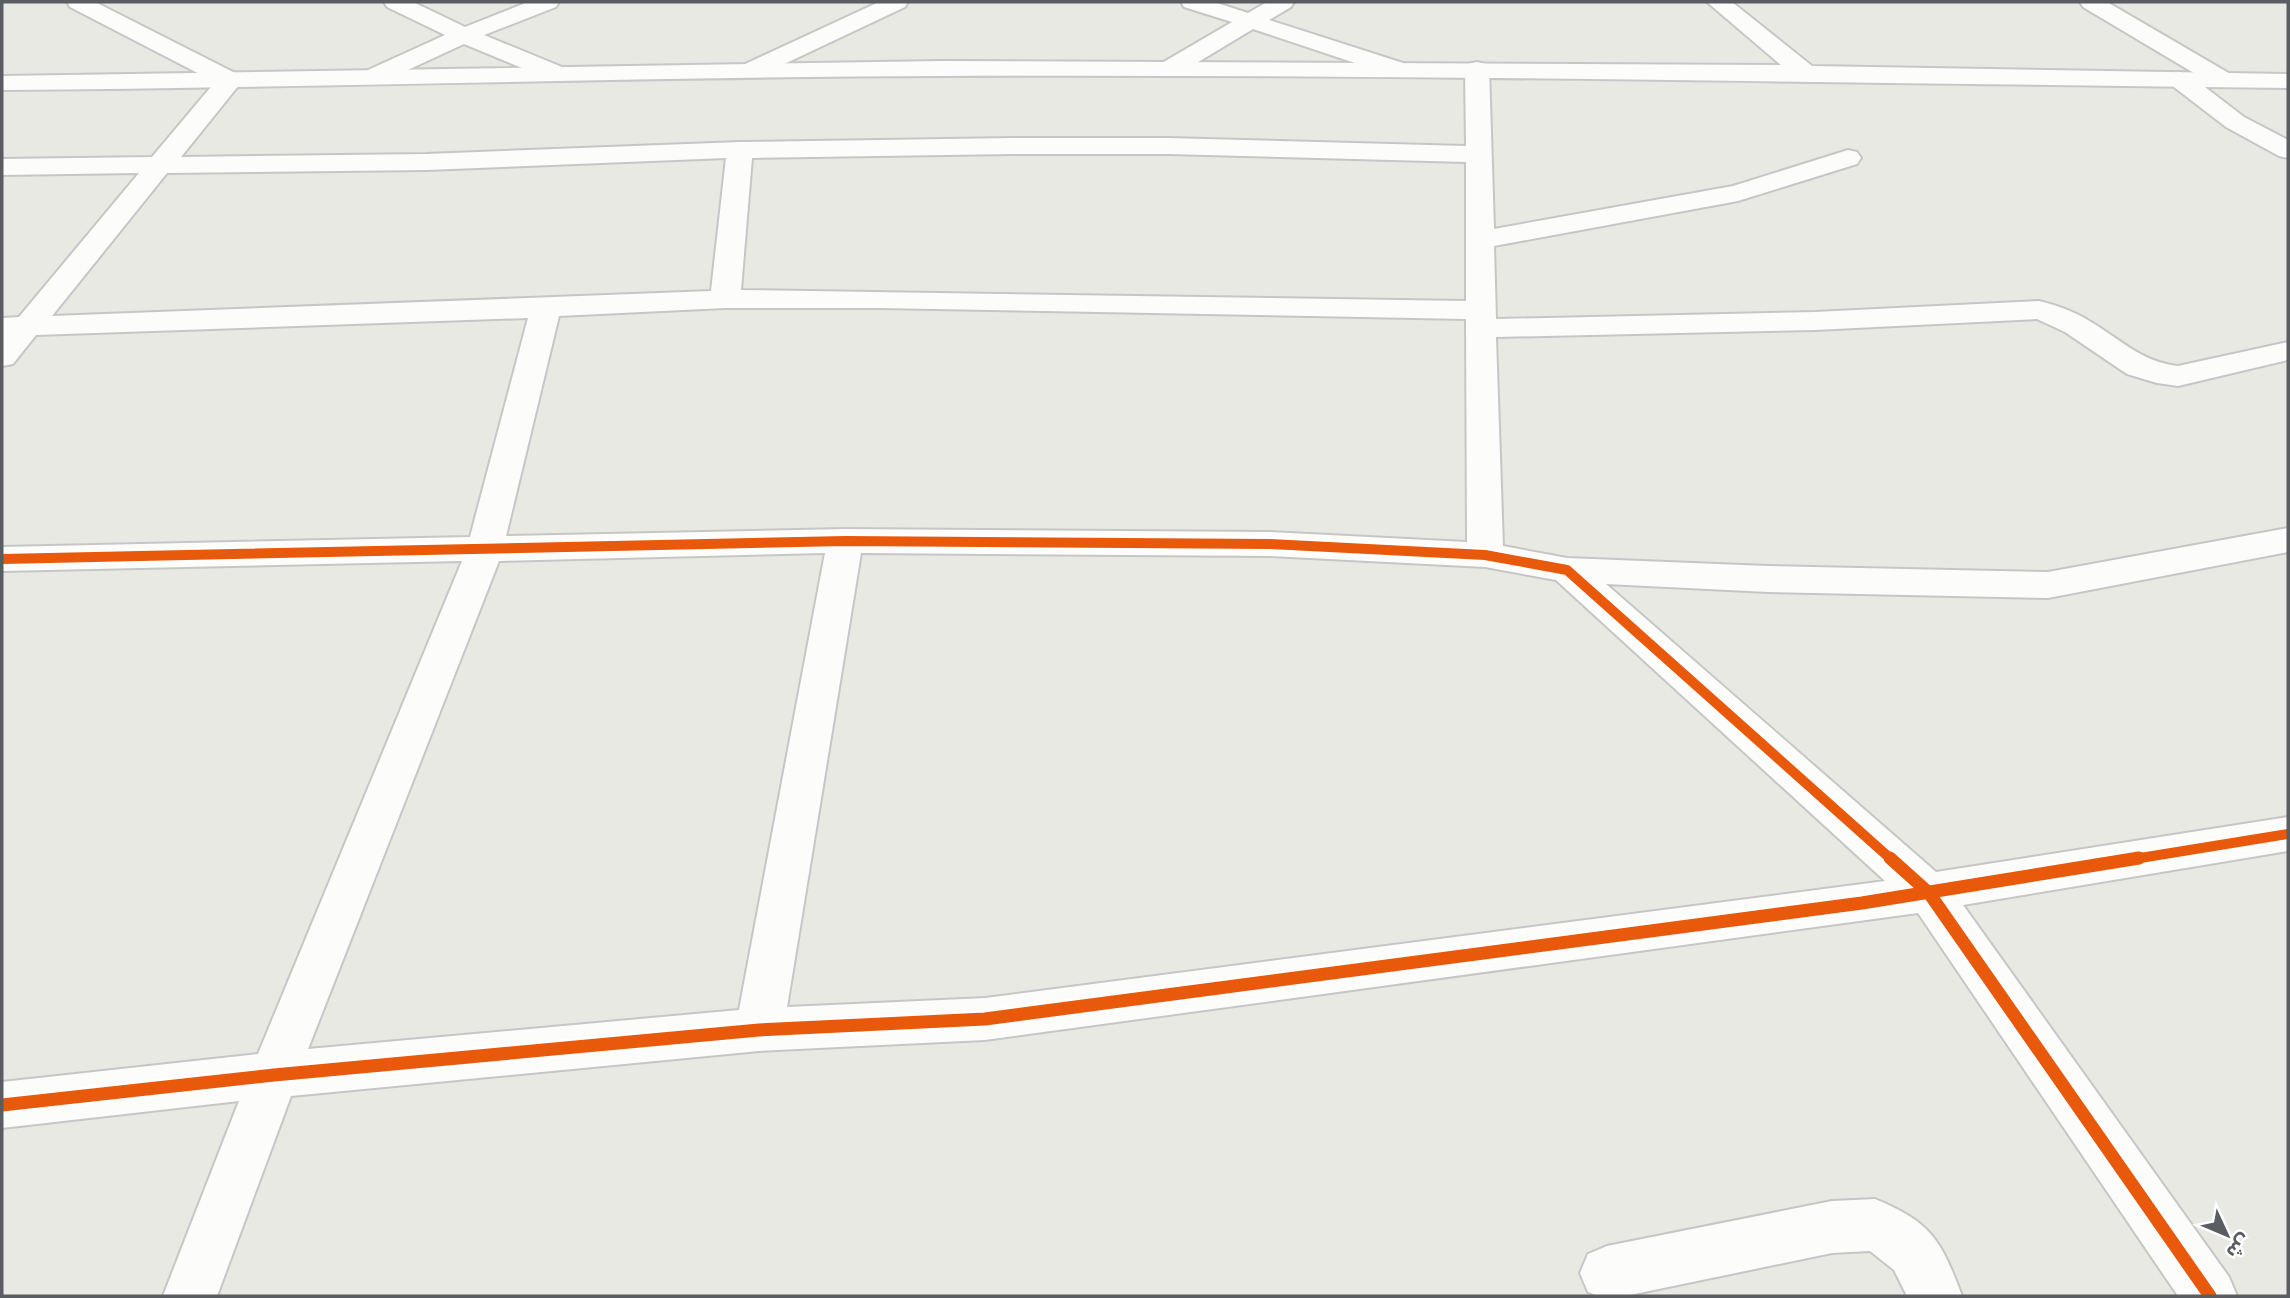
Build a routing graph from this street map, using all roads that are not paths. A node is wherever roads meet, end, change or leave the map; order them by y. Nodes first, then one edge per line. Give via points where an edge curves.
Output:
1 (78, 2) edge
2 (395, 2) edge
3 (548, 2) edge
4 (897, 2) edge
5 (1192, 2) edge
6 (1283, 2) edge
7 (1718, 2) edge
8 (2091, 2) edge
9 (1248, 21) junction
10 (464, 35) junction
11 (1171, 68) junction
12 (1394, 68) junction
13 (1477, 69) junction
14 (752, 70) junction
15 (1803, 71) junction
16 (553, 72) junction
17 (377, 75) junction
18 (2179, 79) junction
19 (230, 80) junction
20 (2223, 80) junction
21 (2288, 82) edge
22 (2, 83) edge
23 (740, 150) junction
24 (2288, 150) edge
25 (1479, 155) junction
26 (1848, 158) dead end
27 (162, 164) junction
28 (2, 167) edge
29 (1480, 240) junction
30 (725, 299) junction
31 (546, 308) junction
32 (1479, 319) junction
33 (14, 327) edge
34 (2288, 351) edge
35 (2, 356) edge
36 (2288, 540) edge
37 (845, 541) junction
38 (485, 550) junction
39 (1485, 555) junction
40 (2, 559) edge
41 (1567, 570) junction
42 (2288, 834) edge
43 (1928, 893) junction
44 (759, 1030) junction
45 (274, 1075) junction
46 (2, 1105) edge
47 (1606, 1273) dead end
48 (190, 1296) edge
49 (1935, 1296) edge
50 (2210, 1296) edge

1 - 19 street
2 - 10 street
3 - 10 street
4 - 14 street
5 - 9 street
6 - 9 street
7 - 15 street
8 - 20 street
9 - 11 street
9 - 12 street
10 - 16 street
10 - 17 street
11 - 12 street
11 - 14 street
12 - 13 street
13 - 15 street
13 - 25 street
14 - 16 street
15 - 18 street
16 - 17 street
17 - 19 street
18 - 20 street
18 - 24 street via 2235,122
19 - 22 street
19 - 27 street
20 - 21 street
23 - 25 street via 1099,145
23 - 27 street via 426,162
23 - 30 street
25 - 29 street
26 - 29 street via 1738,193
27 - 28 street
27 - 33 street
29 - 32 street
30 - 31 street
30 - 32 street via 878,299
31 - 33 street
31 - 38 street
32 - 34 street via 1815,321 2039,310 2069,320 2136,368 2161,376
32 - 39 street
33 - 35 street
36 - 41 street via 2048,585
37 - 38 street
37 - 39 street via 1270,544
37 - 44 street
38 - 40 street
38 - 45 street
39 - 41 street
41 - 43 street
42 - 43 street
43 - 44 street via 985,1018
43 - 50 street
44 - 45 street
45 - 46 street
45 - 48 street
47 - 49 street via 1832,1227 1875,1225 1913,1251

